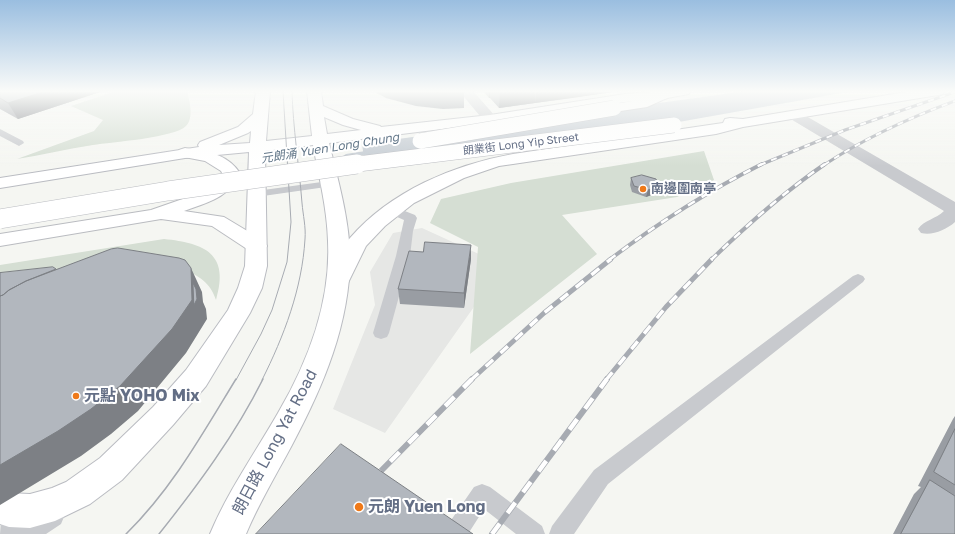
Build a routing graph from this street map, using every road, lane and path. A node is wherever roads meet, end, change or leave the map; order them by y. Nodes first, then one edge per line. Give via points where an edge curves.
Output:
1 (317, 116) edge
2 (334, 116) edge
3 (487, 116) edge
4 (510, 116) edge
5 (568, 116) edge
6 (788, 116) edge
7 (796, 116) edge
8 (259, 117) joint
9 (490, 119) junction
10 (744, 123) junction
11 (386, 131) junction
12 (0, 132) edge
13 (19, 143) dead end
14 (321, 145) junction
15 (185, 153) junction
16 (261, 171) junction
17 (328, 180) junction
18 (0, 183) edge
19 (0, 204) edge
20 (392, 210) junction
21 (955, 210) edge
22 (154, 215) junction
23 (0, 219) edge
24 (928, 229) dead end
25 (0, 240) edge
26 (257, 246) junction
27 (858, 279) dead end
28 (337, 284) junction
29 (381, 333) dead end
30 (78, 493) junction
31 (0, 507) edge
32 (14, 534) edge
33 (228, 534) edge
34 (455, 534) edge
35 (534, 534) edge
36 (560, 534) edge

1 - 14 main road, 朗日路 Long Yat Road
2 - 11 main road
3 - 9 street
4 - 9 main road
5 - 16 main road, bridge
6 - 10 main road, 朗業街 Long Yip Street
7 - 21 street
8 - 15 main road via 238,132
8 - 16 main road
9 - 11 main road
10 - 16 main road, 朗業街 Long Yip Street, bridge via 674,125 450,152
10 - 20 main road via 496,162 443,180
11 - 14 main road
12 - 13 lane
14 - 16 main road
14 - 17 main road, 朗日路 Long Yat Road
15 - 16 main road
15 - 18 main road
15 - 22 main road via 219,160 231,173 228,182 219,190 193,203
16 - 17 lane
16 - 19 main road via 79,190
16 - 23 main road, bridge
16 - 26 main road
17 - 28 main road, 朗日路 Long Yat Road via 338,238
20 - 28 main road via 357,243
20 - 29 lane via 411,218
21 - 24 street via 946,220
22 - 25 main road
22 - 26 main road via 217,221
26 - 30 main road via 256,266 250,288 238,313 196,378 111,469
27 - 36 lane via 602,477
28 - 33 main road, 朗日路 Long Yat Road via 326,336 304,394 250,487
30 - 31 main road via 55,504 30,511
30 - 32 street
34 - 35 lane via 482,494

